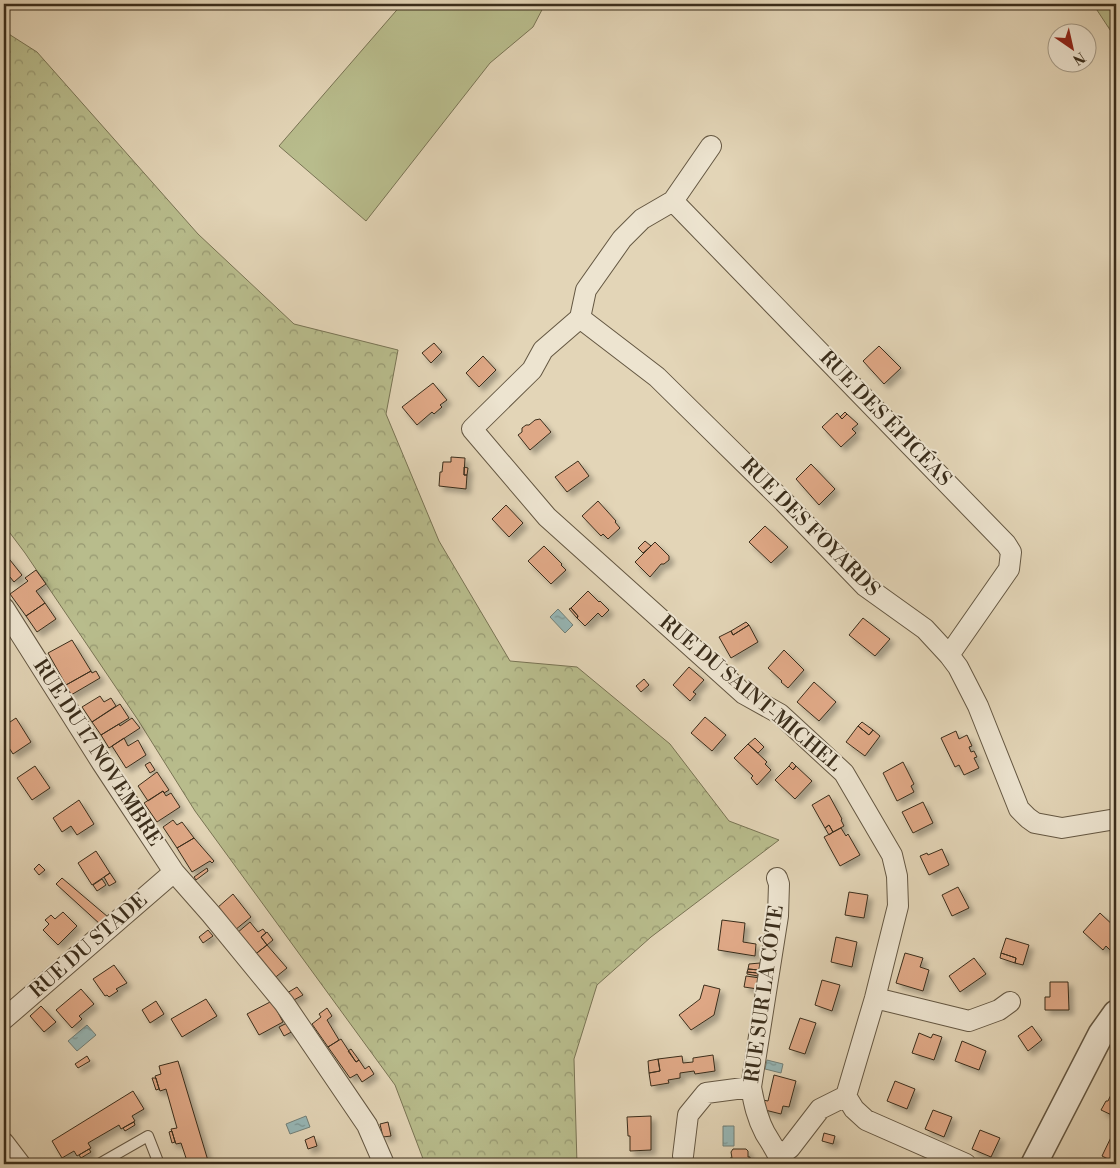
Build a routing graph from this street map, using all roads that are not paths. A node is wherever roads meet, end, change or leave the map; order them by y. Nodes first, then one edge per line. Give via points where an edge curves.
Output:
1 (711, 146) dead end
2 (672, 201) junction
3 (580, 318) junction
4 (4, 608) edge
5 (949, 655) junction
6 (1116, 819) edge
7 (174, 872) junction
8 (777, 878) dead end
9 (875, 998) junction
10 (1010, 1002) dead end
11 (1116, 1013) edge
12 (4, 1019) edge
13 (751, 1087) junction
14 (846, 1096) junction
15 (4, 1143) edge
16 (683, 1156) dead end
17 (781, 1160) edge
18 (20, 1164) edge
19 (99, 1164) edge
20 (159, 1164) edge
21 (384, 1164) edge
22 (966, 1164) edge
23 (1034, 1164) edge

1 - 2 street
2 - 3 street via 642,219 622,238 586,290
2 - 5 street, RUE DES ÉPICÉAS via 1011,552 1009,569
3 - 5 street, RUE DES FOYARDS via 657,377 865,586 925,630
3 - 9 street, RUE DU SAINT-MICHEL via 543,350 532,370 472,429 547,517 744,694 780,714 844,773 892,855 897,876 898,906
4 - 7 street, RUE DU 17 NOVEMBRE
5 - 6 street, RUE DES FOYARDS via 978,706 1019,809 1028,818 1062,828
7 - 12 street, RUE DU STADE
7 - 21 street, RUE DU 17 NOVEMBRE via 284,1003 367,1125
8 - 13 street, RUE SUR LA CÔTE via 778,916
9 - 10 street via 969,1021 999,1010
9 - 14 street, RUE DU SAINT-MICHEL
11 - 23 street via 1101,1034
13 - 16 street via 706,1093 688,1115
13 - 17 street, RUE SUR LA CÔTE via 755,1111
14 - 17 street via 820,1109
14 - 22 street via 866,1120
15 - 18 street
19 - 20 lane via 148,1136

